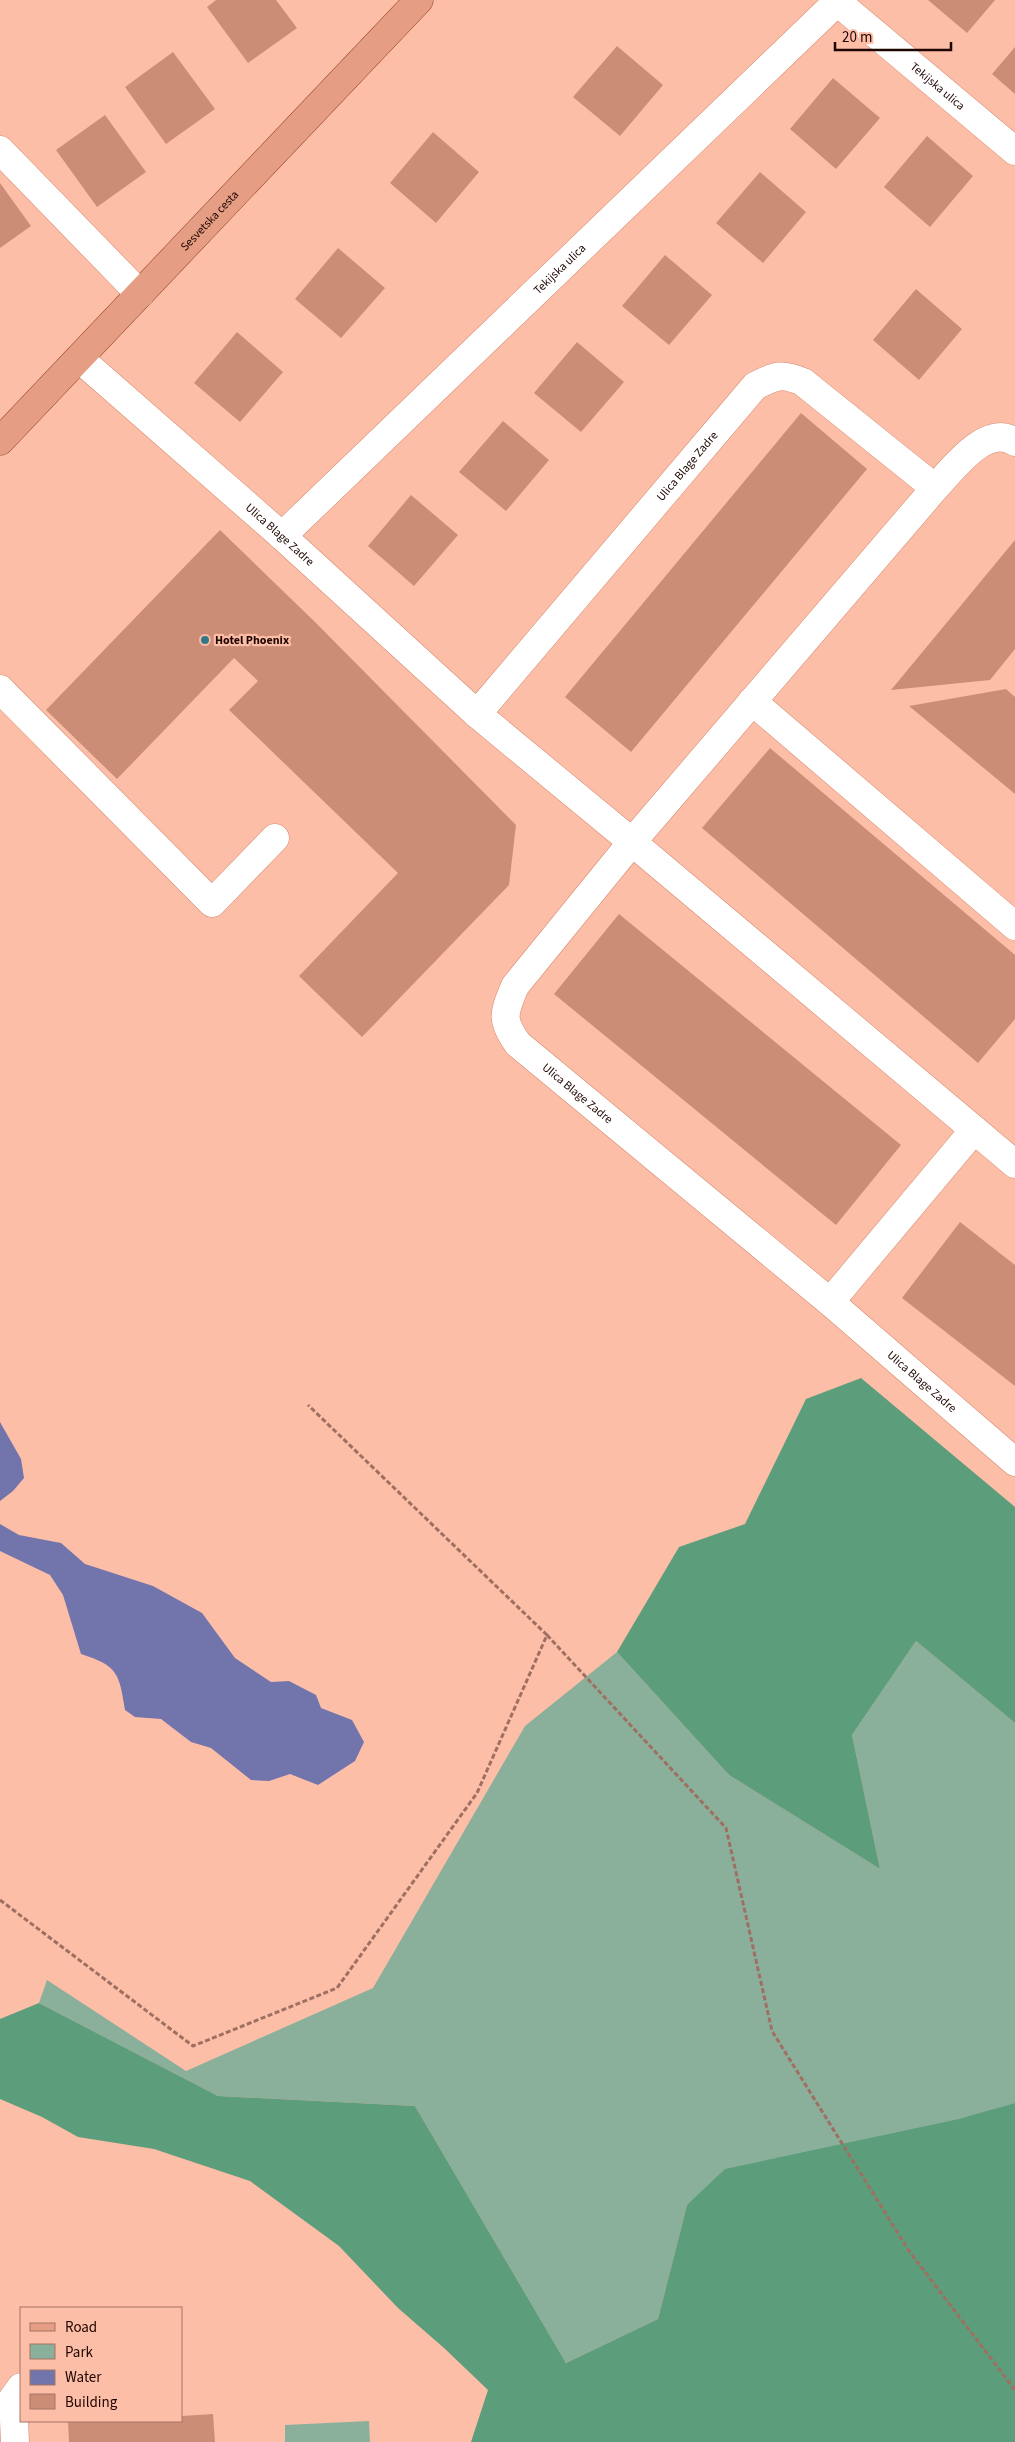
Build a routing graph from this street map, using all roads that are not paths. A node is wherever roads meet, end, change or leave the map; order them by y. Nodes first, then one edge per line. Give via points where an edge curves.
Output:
1 (419, 0) edge
2 (836, 1) edge
3 (0, 150) edge
4 (1015, 151) edge
5 (140, 294) junction
6 (80, 358) junction
7 (0, 441) edge
8 (1015, 442) edge
9 (935, 488) junction
10 (282, 536) junction
11 (0, 689) edge
12 (752, 701) junction
13 (477, 714) junction
14 (276, 838) dead end
15 (632, 842) junction
16 (1015, 926) edge
17 (974, 1130) junction
18 (1015, 1164) edge
19 (830, 1302) junction
20 (1015, 1462) edge
21 (20, 2389) edge
22 (14, 2442) edge

1 - 5 main road, Sesvetska cesta
2 - 4 street, Tekijska ulica
2 - 10 street, Tekijska ulica
3 - 5 street
5 - 6 main road, Sesvetska cesta
6 - 7 main road, Sesvetska cesta
6 - 10 street, Ulica Blage Zadre
8 - 9 street, Ulica Blage Zadre via 1010,438 995,437 976,446
9 - 12 street, Ulica Blage Zadre
9 - 13 street, Ulica Blage Zadre via 803,382 786,375 771,378 756,386
10 - 13 street, Ulica Blage Zadre
11 - 14 street via 212,903
12 - 15 street, Ulica Blage Zadre
12 - 16 street
13 - 15 street, Ulica Blage Zadre
15 - 17 street, Ulica Blage Zadre
15 - 19 street, Ulica Blage Zadre via 515,986 506,1008 506,1028 518,1044
17 - 18 street, Ulica Blage Zadre
17 - 19 street
19 - 20 street, Ulica Blage Zadre
21 - 22 street via 14,2398

